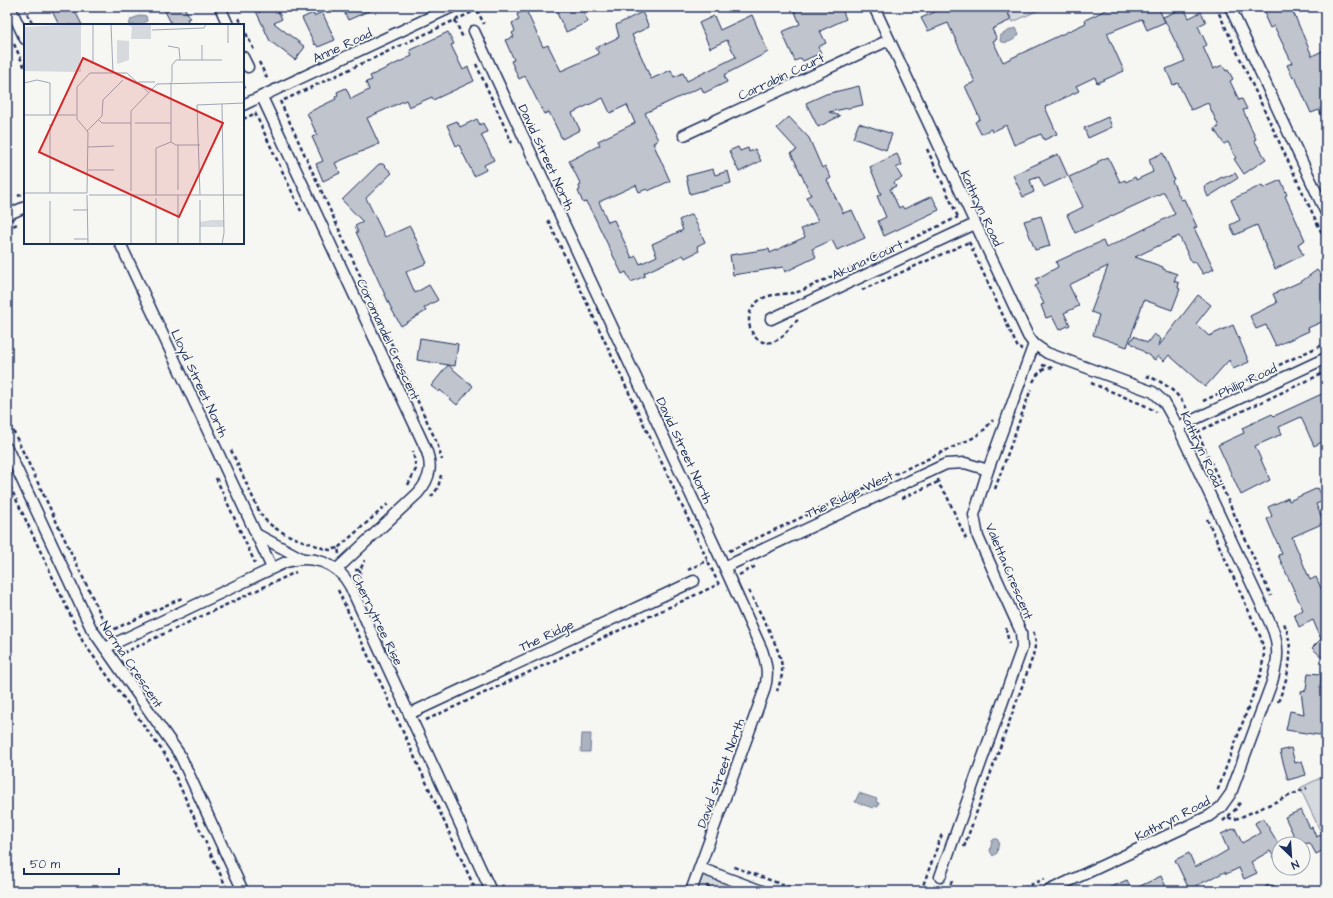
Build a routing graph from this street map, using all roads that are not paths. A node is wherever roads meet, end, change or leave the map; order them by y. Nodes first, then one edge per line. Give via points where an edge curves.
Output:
1 (10, 7) edge
2 (220, 7) edge
3 (452, 7) edge
4 (874, 7) edge
5 (1230, 7) edge
6 (228, 24) edge
7 (474, 31) dead end
8 (24, 36) edge
9 (889, 40) junction
10 (244, 59) edge
11 (248, 67) dead end
12 (262, 97) junction
13 (244, 105) edge
14 (684, 136) dead end
15 (24, 207) edge
16 (1326, 213) edge
17 (7, 215) edge
18 (975, 224) junction
19 (120, 244) edge
20 (771, 319) dead end
21 (1034, 344) junction
22 (1326, 358) edge
23 (1178, 427) junction
24 (7, 448) edge
25 (988, 470) junction
26 (256, 534) junction
27 (301, 558) junction
28 (725, 567) junction
29 (272, 568) junction
30 (337, 569) junction
31 (694, 581) dead end
32 (105, 648) junction
33 (409, 714) junction
34 (700, 868) junction
35 (940, 877) dead end
36 (243, 891) edge
37 (492, 891) edge
38 (691, 891) edge
39 (762, 891) edge
40 (1048, 891) edge

1 - 8 street
2 - 6 street
3 - 12 street, Anne Road
4 - 9 street, Kathryn Road
5 - 16 street
7 - 28 street, David Street North
9 - 14 street, Carrabin Court
9 - 18 street, Kathryn Road
10 - 11 street
12 - 13 street, Anne Road
12 - 30 street, Coromandel Crescent via 430,461 428,478 418,493
15 - 17 street
18 - 20 street, Akuna Court
18 - 21 street, Kathryn Road
19 - 26 street, Lloyd Street North
21 - 23 street, Kathryn Road via 1047,353 1153,392 1164,402
21 - 25 street, Valetta Crescent
22 - 23 street, Philip Road
23 - 40 street, Kathryn Road via 1276,636 1278,654 1275,672 1231,793 1221,807 1208,816
24 - 32 street, Norma Crescent via 91,628
25 - 28 street, The Ridge West via 965,463 946,464
25 - 35 street, Valetta Crescent via 974,515 976,528 1018,623 1022,648
26 - 27 street
26 - 29 street, Lloyd Street North
27 - 29 street, Cherrytree Rise
27 - 30 street, Cherrytree Rise via 321,561
28 - 34 street, David Street North via 762,650 768,676
29 - 32 street, Cherrytree Rise
30 - 33 street, Cherrytree Rise via 350,586
31 - 33 street, The Ridge
32 - 36 street, Norma Crescent via 180,756
33 - 37 street, Cherrytree Rise
34 - 38 street, David Street North
34 - 39 street

